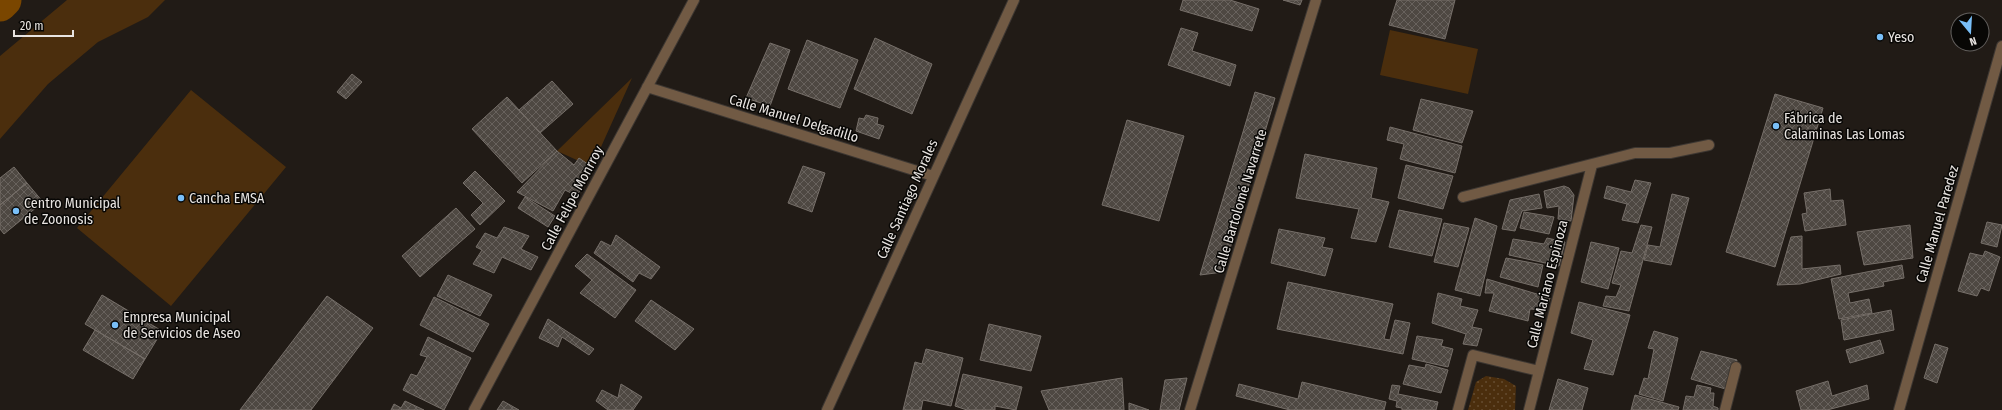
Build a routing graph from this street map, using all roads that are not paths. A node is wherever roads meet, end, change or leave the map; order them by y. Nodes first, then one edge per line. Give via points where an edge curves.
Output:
1 (694, 0) edge
2 (1014, 0) edge
3 (1316, 0) edge
4 (2002, 46) edge
5 (647, 87) junction
6 (1709, 145) dead end
7 (1592, 165) junction
8 (933, 176) junction
9 (1463, 197) dead end
10 (1736, 367) dead end
11 (1539, 372) junction
12 (474, 410) edge
13 (827, 410) edge
14 (1190, 410) edge
15 (1458, 410) edge
16 (1529, 410) edge
17 (1725, 410) edge
18 (1899, 410) edge

1 - 5 street, Calle Felipe Monrroy
2 - 8 street, Calle Santiago Morales
3 - 14 street, Calle Bartolomé Navarrete
4 - 18 street, Calle Manuel Paredez
5 - 8 street, Calle Manuel Delgadillo
5 - 12 street, Calle Felipe Monrroy
6 - 7 street via 1670,152 1635,153
7 - 9 street
7 - 11 street, Calle Mariano Espinoza
8 - 13 street, Calle Santiago Morales
10 - 17 street
11 - 15 street via 1472,355
11 - 16 street, Calle Mariano Espinoza

